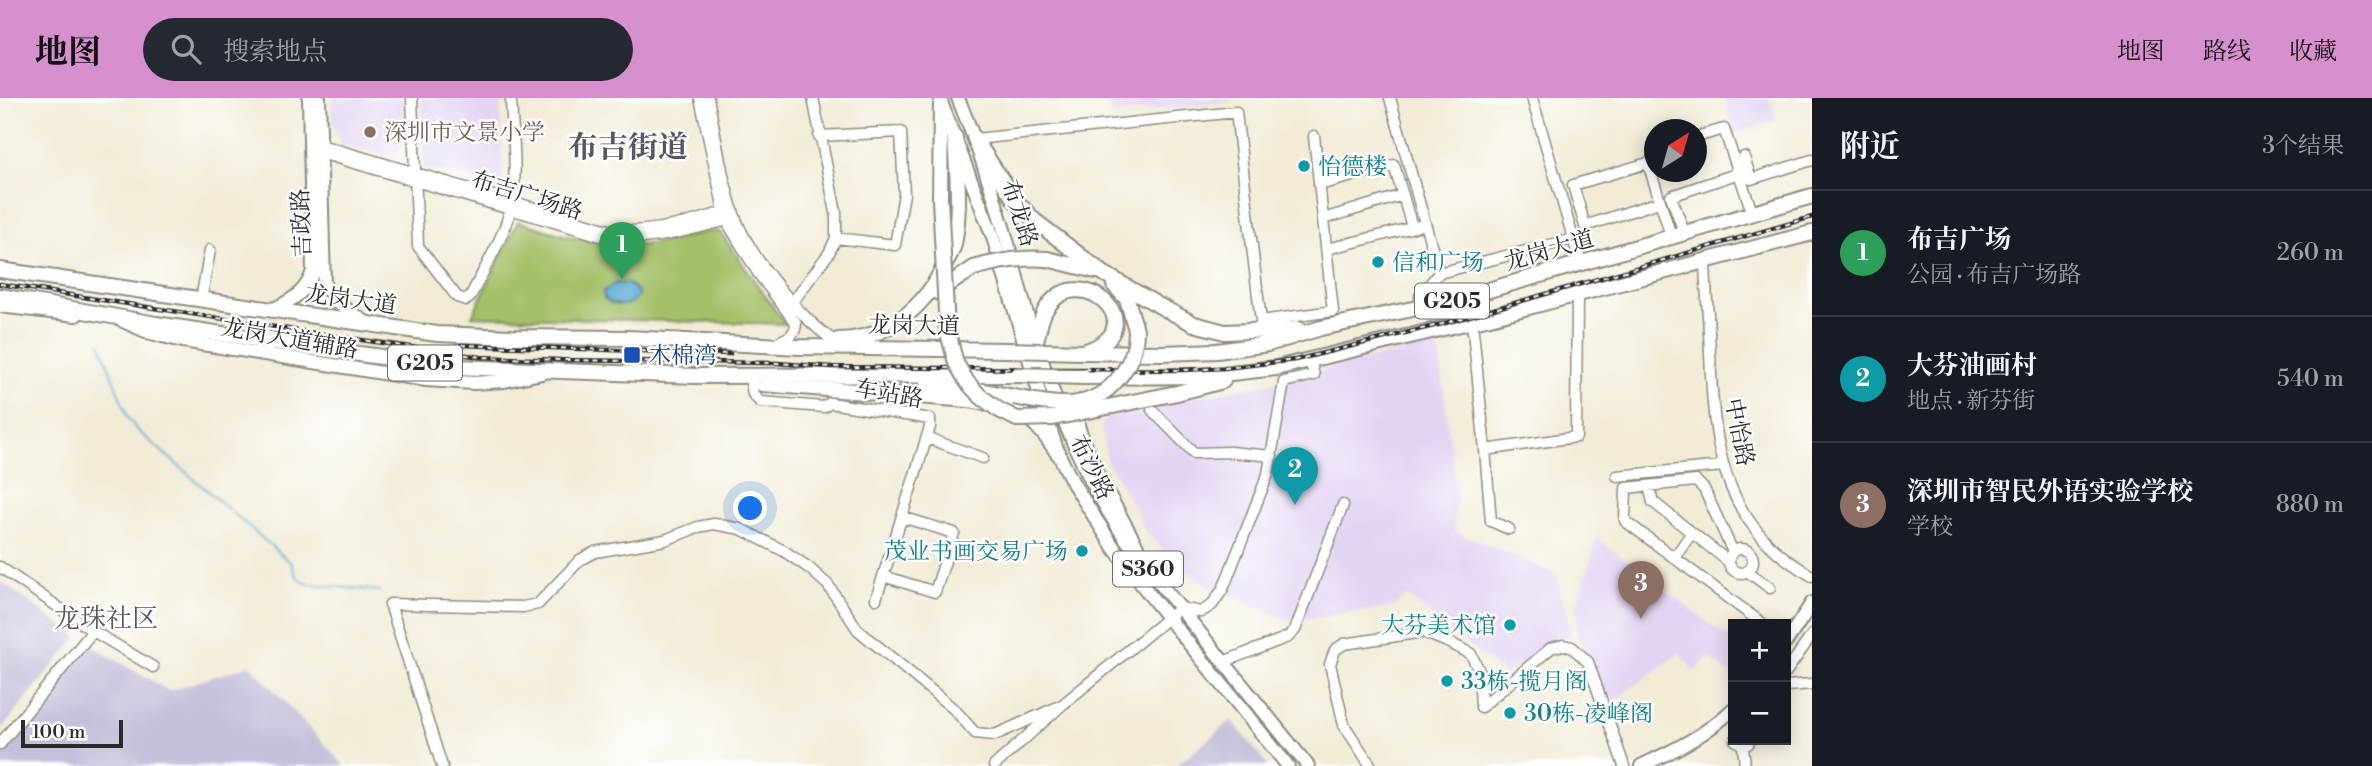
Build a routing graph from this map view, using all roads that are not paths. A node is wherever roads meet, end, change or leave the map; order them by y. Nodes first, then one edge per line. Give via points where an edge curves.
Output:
1 (309, 98) edge
2 (319, 98) edge
3 (412, 98) edge
4 (511, 98) edge
5 (700, 98) edge
6 (708, 98) edge
7 (813, 98) edge
8 (958, 98) edge
9 (1390, 98) edge
10 (1532, 98) edge
11 (940, 101) edge
12 (1707, 134) edge
13 (819, 136) junction
14 (1314, 136) dead end
15 (954, 137) junction
16 (975, 139) junction
17 (315, 147) junction
18 (1744, 158) dead end
19 (1810, 162) edge
20 (1739, 173) junction
21 (414, 177) junction
22 (1319, 185) junction
23 (1403, 195) junction
24 (1812, 197) edge
25 (1659, 202) junction
26 (511, 206) junction
27 (729, 215) junction
28 (1753, 215) junction
29 (1323, 219) junction
30 (1424, 224) junction
31 (1412, 227) junction
32 (1812, 233) edge
33 (1678, 237) junction
34 (836, 238) junction
35 (1573, 239) junction
36 (1326, 249) junction
37 (210, 250) dead end
38 (1705, 262) junction
39 (1581, 265) junction
40 (0, 270) edge
41 (1102, 272) junction
42 (1438, 273) junction
43 (1577, 295) junction
44 (0, 296) edge
45 (201, 300) junction
46 (920, 305) junction
47 (0, 306) edge
48 (789, 307) junction
49 (1422, 307) junction
50 (271, 310) junction
51 (106, 315) junction
52 (1472, 321) junction
53 (369, 325) junction
54 (1261, 326) junction
55 (1321, 328) junction
56 (833, 340) junction
57 (1035, 343) junction
58 (772, 345) junction
59 (800, 347) junction
60 (1082, 352) junction
61 (1310, 361) junction
62 (1269, 369) junction
63 (697, 376) junction
64 (1204, 376) junction
65 (751, 383) junction
66 (1152, 410) dead end
67 (927, 438) junction
68 (1485, 450) junction
69 (1058, 453) junction
70 (1272, 456) junction
71 (983, 458) dead end
72 (1723, 466) junction
73 (1617, 476) dead end
74 (1649, 485) junction
75 (1343, 505) dead end
76 (902, 517) junction
77 (1509, 529) dead end
78 (1691, 534) junction
79 (1764, 540) junction
80 (1749, 553) junction
81 (1731, 557) junction
82 (1674, 558) junction
83 (0, 567) edge
84 (1747, 571) junction
85 (1150, 572) junction
86 (883, 576) junction
87 (1812, 576) edge
88 (1770, 588) dead end
89 (876, 599) dead end
90 (1812, 603) edge
91 (1180, 608) junction
92 (1167, 619) junction
93 (1756, 619) edge
94 (93, 631) junction
95 (1791, 634) edge
96 (1812, 635) edge
97 (1223, 662) junction
98 (1791, 665) edge
99 (153, 667) dead end
100 (1812, 684) edge
101 (1791, 686) edge
102 (1062, 705) junction
103 (1728, 713) edge
104 (0, 744) edge
105 (1743, 745) edge
106 (1647, 765) edge
107 (442, 766) edge
108 (994, 766) edge
109 (1288, 766) edge
110 (1308, 766) edge
111 (1371, 766) edge
112 (1624, 766) edge
113 (1745, 766) edge

1 - 17 main road, 吉政路
2 - 17 main road, 吉政路
3 - 21 street
4 - 26 street
5 - 27 street
6 - 27 street
7 - 13 street
8 - 16 main road, 布龙路 / S360
9 - 30 street
10 - 35 street
11 - 15 main road, S360
11 - 62 highway, bridge via 947,329 956,363 980,396 1017,419 1053,418
12 - 20 street via 1724,129
13 - 34 street via 836,213
13 - 34 street via 901,132 904,194 895,245
14 - 22 street
15 - 46 highway via 959,210 953,248
15 - 69 main road, 布沙路 / S360 via 993,237
16 - 41 highway via 1014,199 1035,221
16 - 54 street via 1236,112
16 - 57 main road, 布龙路 / S360
17 - 21 street, 布吉广场路
17 - 50 main road, 吉政路 via 313,271 298,295
17 - 53 main road, 吉政路 via 324,284 336,302
18 - 19 street via 1751,179
20 - 28 street
20 - 33 street via 1671,196
21 - 26 street, 布吉广场路
21 - 26 street via 418,246 457,297 466,300
22 - 23 street via 1394,165
22 - 29 street
23 - 29 street
23 - 31 street
24 - 28 highway, 龙岗大道 / G205
25 - 25 street via 1648,163 1573,185 1585,226
25 - 33 street
26 - 27 street, 布吉广场路 via 632,232
27 - 48 street
28 - 33 highway, 龙岗大道 / G205
29 - 36 street
30 - 31 street
30 - 42 street
31 - 36 street
32 - 38 highway, G205
33 - 39 highway, 龙岗大道 / G205
34 - 48 street
35 - 39 street
35 - 42 street
36 - 54 street via 1334,312
37 - 45 street
38 - 43 highway, G205
38 - 72 street, 中怡路 via 1713,418
39 - 49 highway, 龙岗大道 / G205
40 - 45 highway, 龙岗大道 / G205
41 - 46 highway, bridge via 1047,259 995,262 974,268
41 - 54 highway via 1194,324 1225,332
41 - 65 highway, bridge via 1127,299 1136,346 1122,374 1102,395 1087,402 1051,404 915,382
42 - 49 street via 1420,296
43 - 52 highway, G205
43 - 68 street via 1576,437
44 - 51 highway, G205
45 - 50 highway, 龙岗大道 / G205
46 - 56 highway via 888,327
47 - 51 main road
48 - 56 street
48 - 58 street via 796,329
49 - 55 highway, 龙岗大道 / G205
50 - 53 highway, 龙岗大道 / G205
51 - 63 highway, G205 via 455,367
52 - 61 highway, G205
52 - 68 street
53 - 58 highway, 龙岗大道 / G205 via 511,338
54 - 55 highway
55 - 60 highway, 龙岗大道 / G205 via 1268,344 1217,351
56 - 59 highway
57 - 60 highway via 1051,303 1074,291 1092,292 1111,306 1113,330 1105,342
57 - 85 main road, 布沙路 / S360 via 1073,444 1104,508
58 - 59 highway, 龙岗大道 / G205
59 - 60 highway, 龙岗大道 / G205, bridge
61 - 62 highway, G205
61 - 70 street via 1314,375 1284,382
62 - 64 highway, G205
63 - 64 highway, G205, bridge
63 - 65 highway
64 - 85 highway via 1101,388 1081,402 1077,412 1077,426 1099,479
65 - 67 street, 车站路 via 760,402 824,407 830,403 927,417 931,422
65 - 69 highway via 1002,406 1024,414 1041,428
66 - 70 street via 1194,453
67 - 71 street
67 - 76 street, 车站路
68 - 77 street via 1491,521
69 - 92 main road, 布沙路 / S360 via 1114,548
70 - 91 street via 1223,589 1201,612
72 - 73 street
72 - 79 street, 中怡路 via 1741,508
74 - 78 street via 1653,502
74 - 81 street via 1696,481 1704,489
74 - 82 street via 1626,488 1625,521
75 - 97 street via 1299,625 1288,637
76 - 86 street, 车站路
76 - 86 street via 954,533 935,593
78 - 81 street
78 - 82 street
79 - 80 street
79 - 87 street, 中怡路
80 - 81 street via 1740,549
80 - 84 street via 1752,564
81 - 84 street via 1736,572
82 - 93 street
83 - 94 street
84 - 88 street
85 - 91 main road, 布沙路 / S360
86 - 89 street, 车站路
90 - 95 main road
91 - 92 street
91 - 97 main road, 布沙路 / S360
92 - 102 street
92 - 109 main road, 布沙路 / S360
94 - 99 street
94 - 104 street
96 - 98 street
97 - 110 main road, 布沙路 / S360
100 - 101 street
102 - 107 street via 995,735 975,733 955,710 858,630 828,585 809,568 756,535 715,524 665,540 595,552 580,560 538,604 390,604
102 - 108 street
103 - 106 main road via 1705,732
105 - 113 street
111 - 112 street via 1344,725 1330,664 1335,650 1344,644 1423,632 1471,654 1479,671 1481,707 1551,648 1572,647 1588,662

